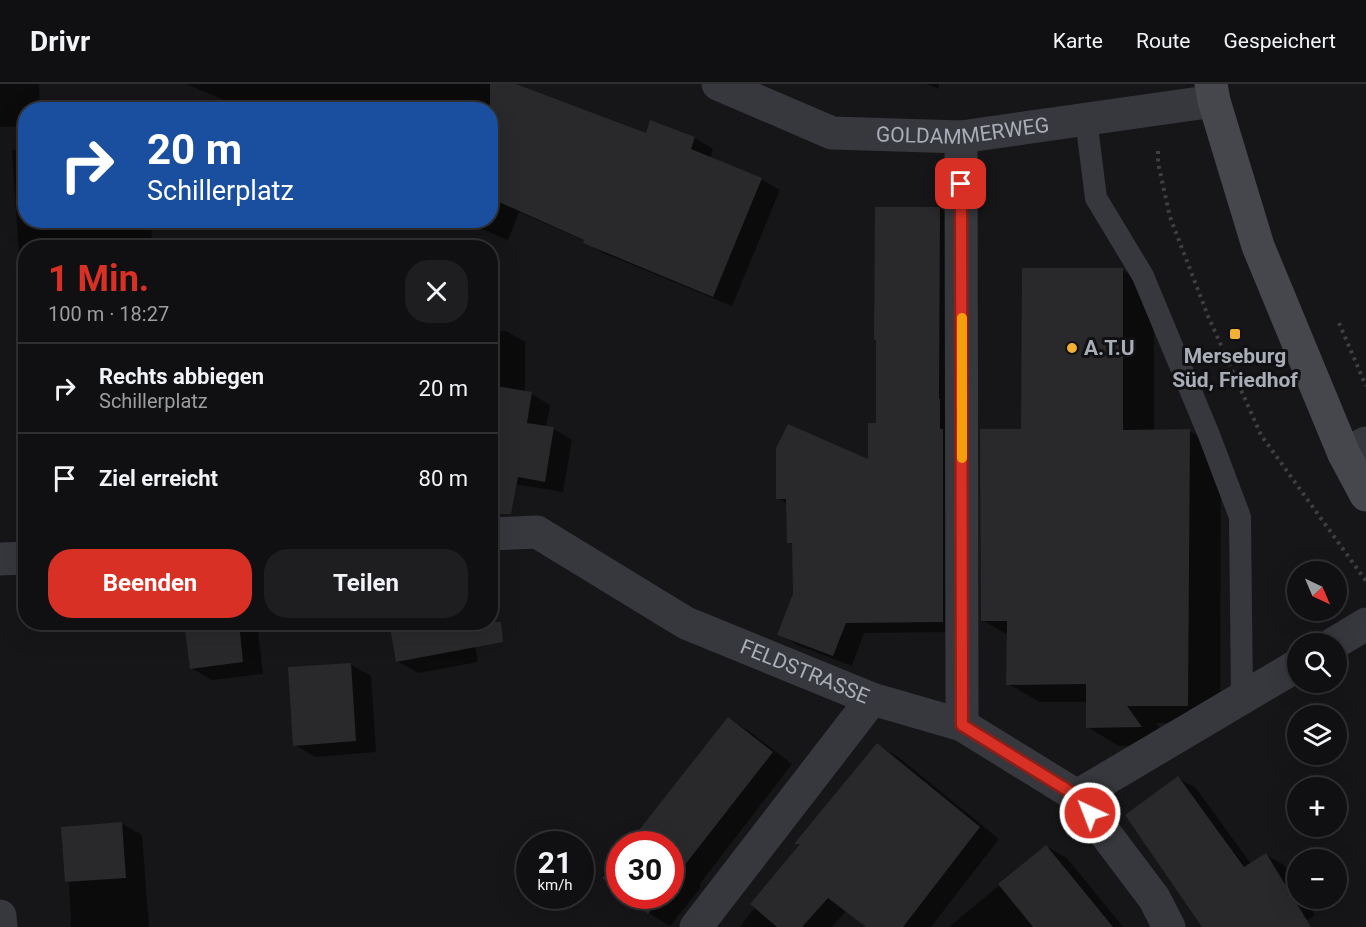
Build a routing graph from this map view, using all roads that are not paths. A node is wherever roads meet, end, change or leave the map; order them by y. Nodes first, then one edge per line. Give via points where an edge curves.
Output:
1 (718, 84) edge
2 (1213, 93) edge
3 (1086, 119) junction
4 (961, 137) junction
5 (1355, 449) edge
6 (1366, 495) edge
7 (498, 534) edge
8 (18, 559) edge
9 (0, 560) edge
10 (1366, 624) edge
11 (1347, 636) edge
12 (1287, 671) edge
13 (1242, 698) junction
14 (872, 699) junction
15 (962, 725) junction
16 (1077, 796) junction
17 (0, 916) edge
18 (1, 927) edge
19 (696, 927) edge
20 (1169, 927) edge

1 - 4 street, GOLDAMMERWEG via 832,133
2 - 3 street, GOLDAMMERWEG via 1158,109
2 - 5 street via 1258,246
3 - 4 street, GOLDAMMERWEG
3 - 13 lane via 1096,198 1143,276 1240,517
4 - 15 street
5 - 6 street
7 - 14 street, FELDSTRASSE via 537,532 686,623
8 - 9 street
10 - 11 street
12 - 13 street
13 - 16 street
14 - 15 street, FELDSTRASSE
14 - 19 street
15 - 16 street, FELDSTRASSE
16 - 20 street, FELDSTRASSE via 1154,898
17 - 18 street

